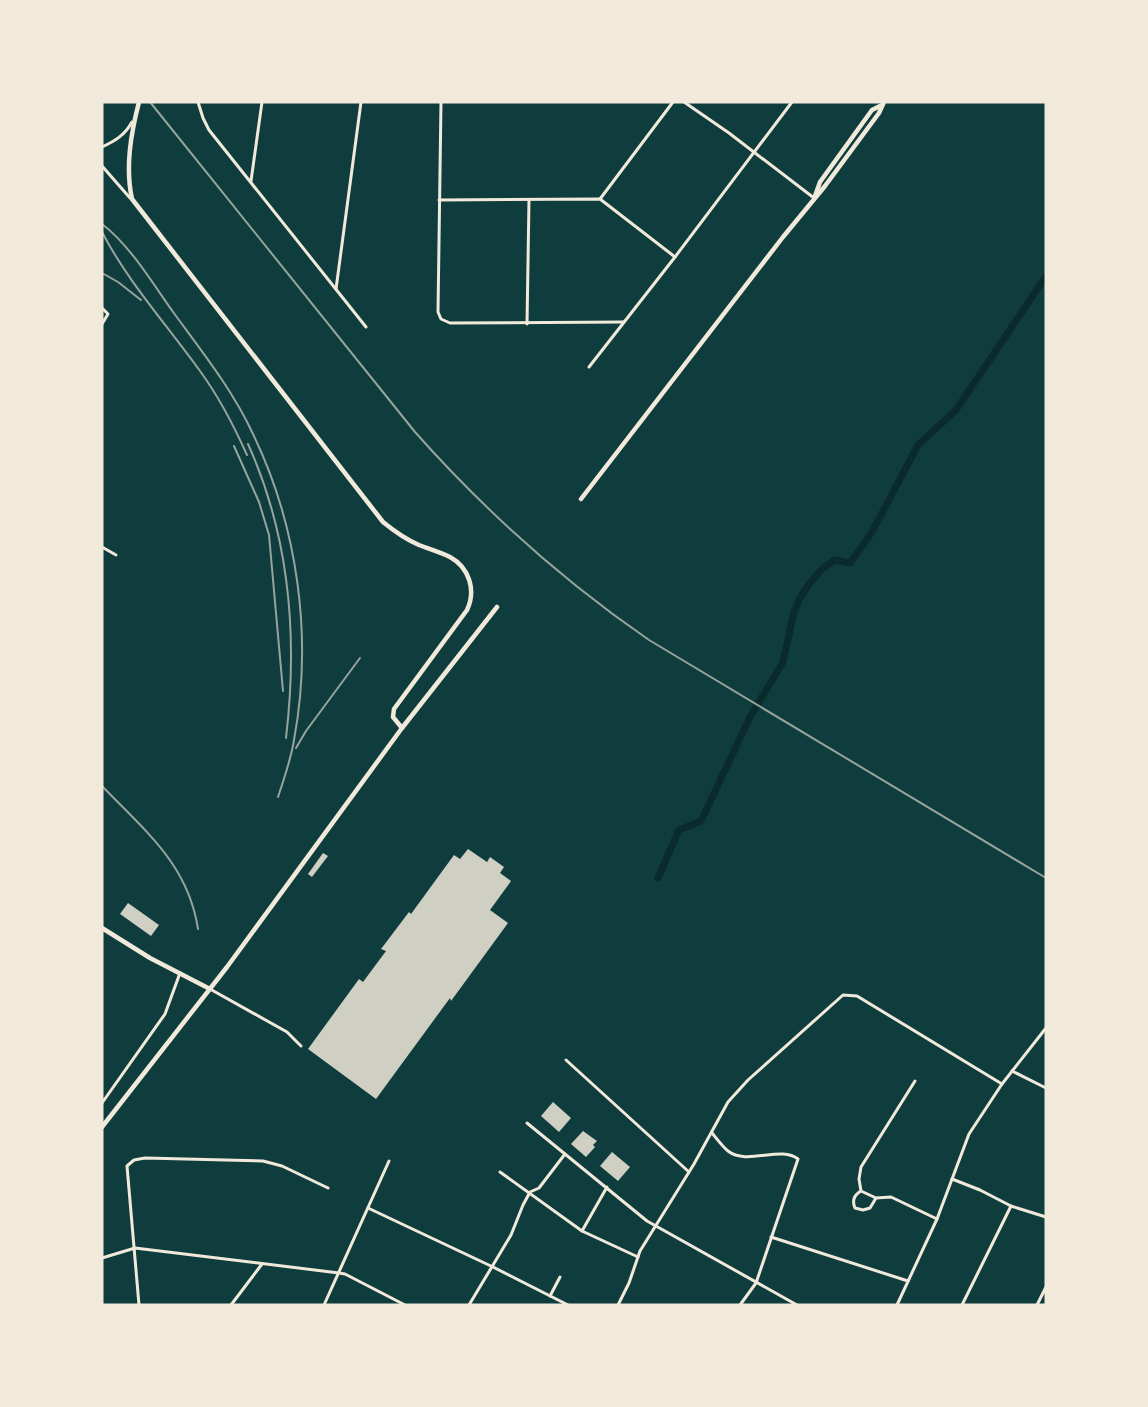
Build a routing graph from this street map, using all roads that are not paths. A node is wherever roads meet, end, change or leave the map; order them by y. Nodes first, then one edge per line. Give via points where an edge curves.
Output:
1 (139, 102) edge
2 (198, 102) edge
3 (262, 102) edge
4 (361, 102) edge
5 (441, 102) edge
6 (673, 102) edge
7 (684, 102) edge
8 (792, 102) edge
9 (883, 103) edge
10 (135, 118) junction
11 (102, 147) edge
12 (754, 152) junction
13 (102, 166) edge
14 (251, 181) junction
15 (814, 198) junction
16 (132, 199) junction
17 (439, 200) junction
18 (529, 200) junction
19 (600, 200) junction
20 (675, 257) junction
21 (336, 289) junction
22 (102, 308) edge
23 (624, 322) junction
24 (102, 324) edge
25 (527, 324) junction
26 (366, 327) dead end
27 (589, 367) dead end
28 (581, 500) dead end
29 (102, 547) edge
30 (116, 555) dead end
31 (497, 607) dead end
32 (402, 728) junction
33 (102, 928) edge
34 (180, 973) junction
35 (210, 989) junction
36 (1046, 1028) edge
37 (301, 1046) dead end
38 (566, 1060) dead end
39 (1012, 1071) junction
40 (915, 1081) dead end
41 (1002, 1084) junction
42 (1046, 1088) edge
43 (102, 1103) edge
44 (527, 1123) dead end
45 (102, 1127) edge
46 (712, 1133) junction
47 (565, 1154) junction
48 (389, 1161) dead end
49 (500, 1172) dead end
50 (689, 1172) junction
51 (952, 1179) junction
52 (607, 1187) junction
53 (328, 1188) dead end
54 (861, 1191) junction
55 (530, 1192) junction
56 (876, 1198) junction
57 (1011, 1206) junction
58 (368, 1208) junction
59 (1046, 1216) edge
60 (937, 1219) junction
61 (656, 1227) junction
62 (582, 1231) junction
63 (771, 1237) junction
64 (135, 1248) junction
65 (638, 1257) junction
66 (102, 1258) edge
67 (262, 1264) junction
68 (493, 1267) junction
69 (339, 1273) junction
70 (560, 1276) dead end
71 (908, 1281) junction
72 (756, 1283) junction
73 (1046, 1287) edge
74 (550, 1296) junction
75 (139, 1305) edge
76 (231, 1305) edge
77 (324, 1305) edge
78 (405, 1305) edge
79 (469, 1305) edge
80 (568, 1305) edge
81 (618, 1305) edge
82 (740, 1305) edge
83 (797, 1305) edge
84 (897, 1305) edge
85 (962, 1305) edge
86 (1037, 1305) edge

1 - 10 street
2 - 14 street via 209,130
3 - 14 street
4 - 21 street
5 - 17 street
6 - 19 street
7 - 12 street
8 - 12 street
9 - 15 street
10 - 11 street via 117,140
10 - 16 street via 130,144
12 - 15 street
12 - 20 street
13 - 16 street
14 - 21 street
15 - 28 street
16 - 32 street via 383,522 410,541 451,557 470,578 472,595 467,610 394,709 393,717
17 - 18 street
17 - 25 street via 441,319 450,323
18 - 19 street
18 - 25 street
19 - 20 street
20 - 23 street
21 - 26 street
22 - 24 street via 108,314
23 - 25 street
23 - 27 street
29 - 30 street
31 - 32 street
32 - 35 street
33 - 34 street
34 - 35 street
34 - 43 street via 165,1014
35 - 37 street via 288,1032
35 - 45 street
36 - 39 street
38 - 50 street
39 - 41 street
39 - 42 street
40 - 54 street via 861,1167
41 - 46 street via 857,996 847,994 739,1089
41 - 51 street via 969,1134
44 - 47 street
46 - 50 street
46 - 63 street via 735,1155 796,1156 798,1164
47 - 52 street
47 - 55 street via 539,1188
48 - 58 street
49 - 55 street
50 - 61 street
51 - 57 street
51 - 60 street
52 - 61 street
52 - 62 street
53 - 64 street via 263,1161 134,1160 127,1166
54 - 56 street
54 - 56 street via 853,1200 859,1210 870,1208
55 - 62 street
55 - 68 street
56 - 60 street via 891,1197
57 - 59 street
57 - 85 street
58 - 68 street
58 - 69 street
60 - 71 street
61 - 65 street
61 - 72 street
62 - 65 street
63 - 71 street
63 - 72 street
64 - 66 street
64 - 67 street
64 - 75 street
65 - 81 street
67 - 69 street
67 - 76 street
68 - 74 street
68 - 79 street
69 - 77 street
69 - 78 street
70 - 74 street
71 - 84 street
72 - 82 street
72 - 83 street
73 - 86 street
74 - 80 street

